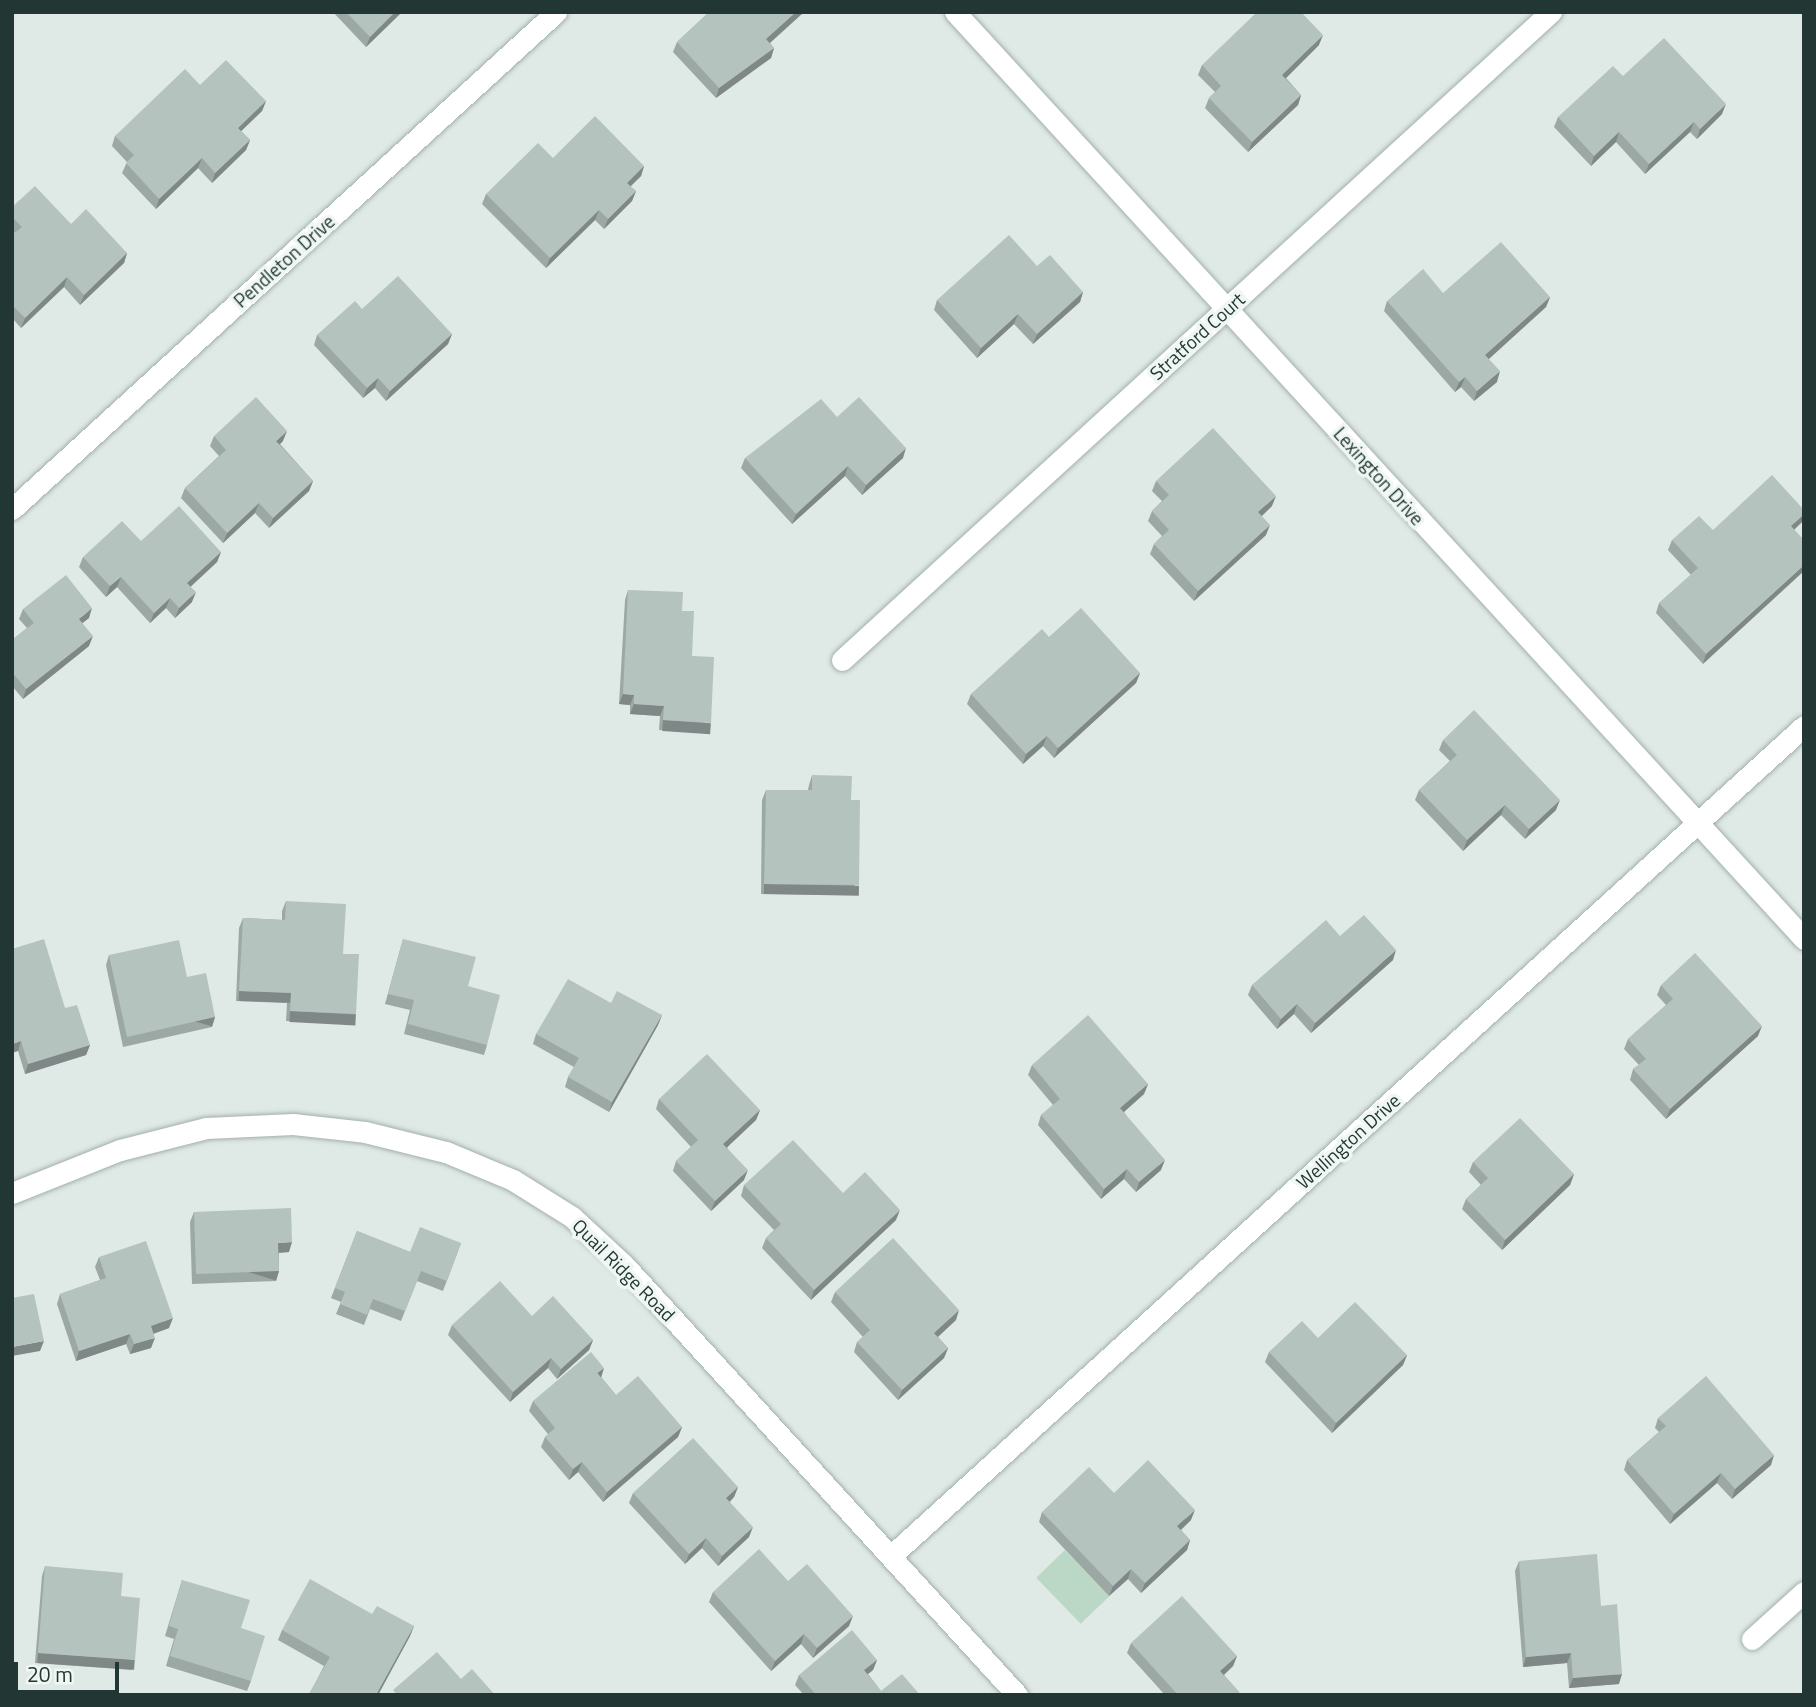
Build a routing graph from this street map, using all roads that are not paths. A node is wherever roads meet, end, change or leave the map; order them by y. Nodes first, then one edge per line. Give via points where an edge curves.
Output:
1 (556, 12) edge
2 (955, 12) edge
3 (1551, 12) edge
4 (1227, 309) junction
5 (12, 509) edge
6 (842, 660) dead end
7 (1804, 726) edge
8 (1696, 823) junction
9 (1804, 939) edge
10 (12, 1192) edge
11 (892, 1555) junction
12 (1804, 1592) edge
13 (1752, 1639) dead end
14 (1017, 1695) edge

1 - 5 street, Pendleton Drive
2 - 4 street, Lexington Drive
3 - 4 street, Stratford Court
4 - 6 street, Stratford Court
4 - 8 street, Lexington Drive
7 - 8 street, Wellington Drive
8 - 9 street, Lexington Drive
8 - 11 street, Wellington Drive
10 - 11 street, Quail Ridge Road via 120,1150 206,1128 293,1124 365,1132 502,1175 572,1217 624,1265
11 - 14 street, Quail Ridge Road
12 - 13 street

